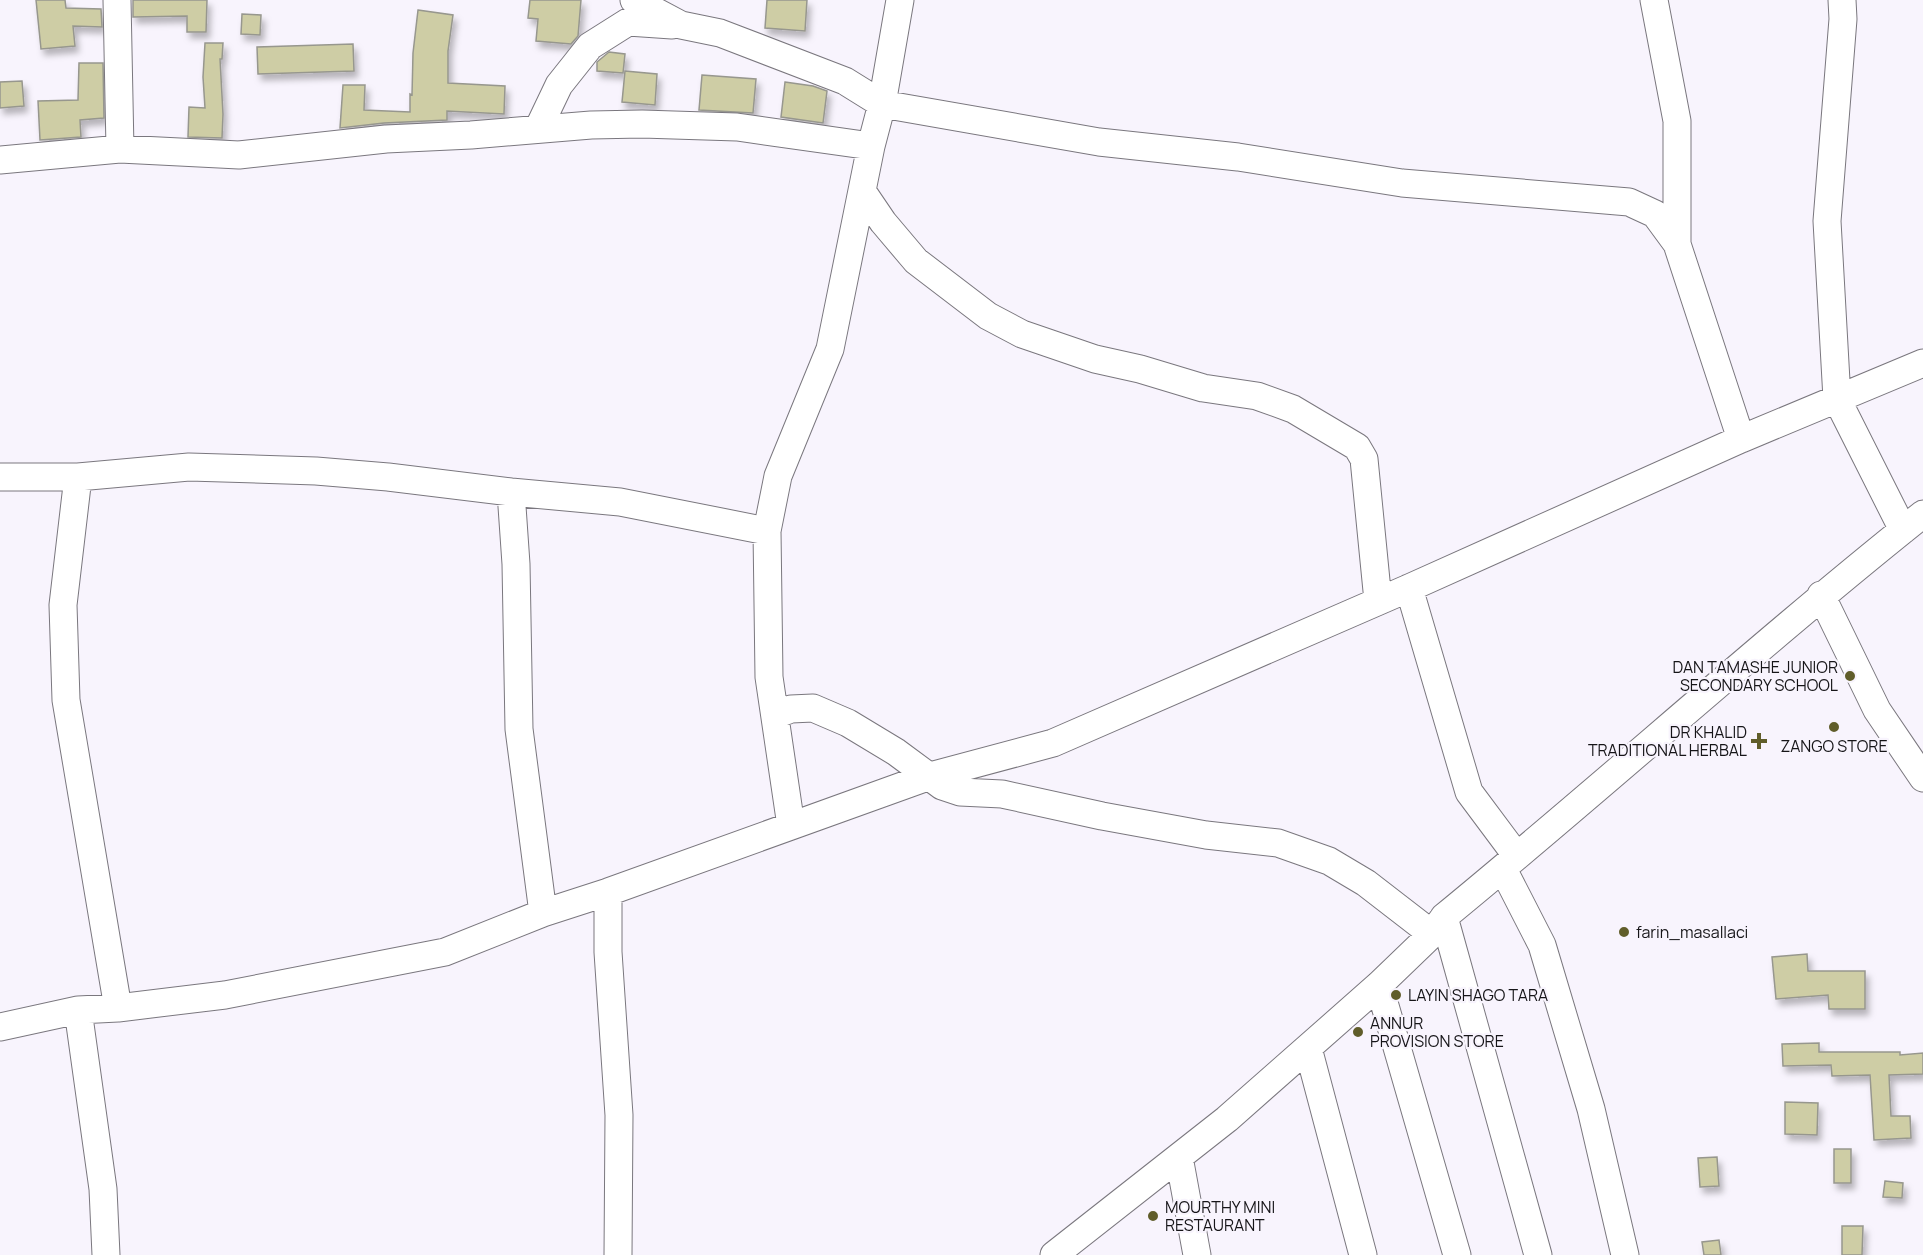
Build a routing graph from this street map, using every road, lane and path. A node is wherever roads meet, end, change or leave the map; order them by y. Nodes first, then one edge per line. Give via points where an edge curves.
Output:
1 (117, 0) edge
2 (634, 0) edge
3 (900, 0) edge
4 (1654, 0) edge
5 (1842, 0) edge
6 (681, 26) junction
7 (882, 104) junction
8 (538, 129) junction
9 (871, 146) junction
10 (120, 149) junction
11 (0, 160) edge
12 (862, 191) junction
13 (1677, 244) junction
14 (1923, 363) edge
15 (1837, 399) junction
16 (1741, 439) junction
17 (0, 477) edge
18 (78, 477) junction
19 (511, 492) junction
20 (1913, 522) edge
21 (766, 531) junction
22 (1409, 588) junction
23 (1821, 595) junction
24 (1378, 601) junction
25 (775, 715) junction
26 (930, 776) junction
27 (1923, 778) edge
28 (791, 826) junction
29 (1510, 862) junction
30 (608, 892) junction
31 (543, 913) junction
32 (1438, 926) junction
33 (1379, 985) junction
34 (118, 1008) junction
35 (78, 1010) junction
36 (0, 1027) edge
37 (1308, 1048) junction
38 (1179, 1157) junction
39 (106, 1255) edge
40 (618, 1255) edge
41 (1054, 1255) edge
42 (1197, 1255) edge
43 (1363, 1255) edge
44 (1457, 1255) edge
45 (1538, 1255) edge
46 (1625, 1255) edge

1 - 10 street
2 - 6 street
3 - 7 street
4 - 13 street via 1677,122
5 - 15 street via 1827,221
6 - 7 street via 720,33 845,81
6 - 8 street via 628,22 590,46 559,85
7 - 9 street
7 - 13 street via 1099,142 1238,157 1402,183 1629,202 1655,214
8 - 9 street via 642,124 737,127
8 - 10 street via 386,139 239,155
9 - 12 street
10 - 11 street
12 - 21 street via 830,350 778,476
12 - 24 street via 916,261 988,316 1022,334 1095,359 1203,388 1257,396 1293,409 1357,447 1364,459
13 - 16 street
14 - 15 street
15 - 16 street
15 - 20 street
16 - 22 street
17 - 18 street
18 - 19 street via 189,467 305,470
18 - 34 street via 63,604 66,700
19 - 21 street via 620,502
19 - 31 street via 519,729
20 - 23 street
21 - 25 street via 769,677
22 - 24 street
22 - 29 street via 1469,792
23 - 27 street via 1877,710
23 - 29 street
24 - 26 street via 1053,743
25 - 26 street via 791,709 813,708 848,723
25 - 28 street
26 - 28 street
26 - 32 street via 942,786 960,792 1002,794 1206,835 1278,843 1329,861
28 - 30 street
29 - 32 street
29 - 46 street via 1542,945 1591,1109
30 - 31 street
30 - 40 street via 619,1115
31 - 34 street via 446,952 225,995
32 - 33 street
32 - 45 street
33 - 37 street
33 - 44 street
34 - 35 street
35 - 36 street
35 - 39 street via 103,1189
37 - 38 street
37 - 43 street
38 - 41 street
38 - 42 street

